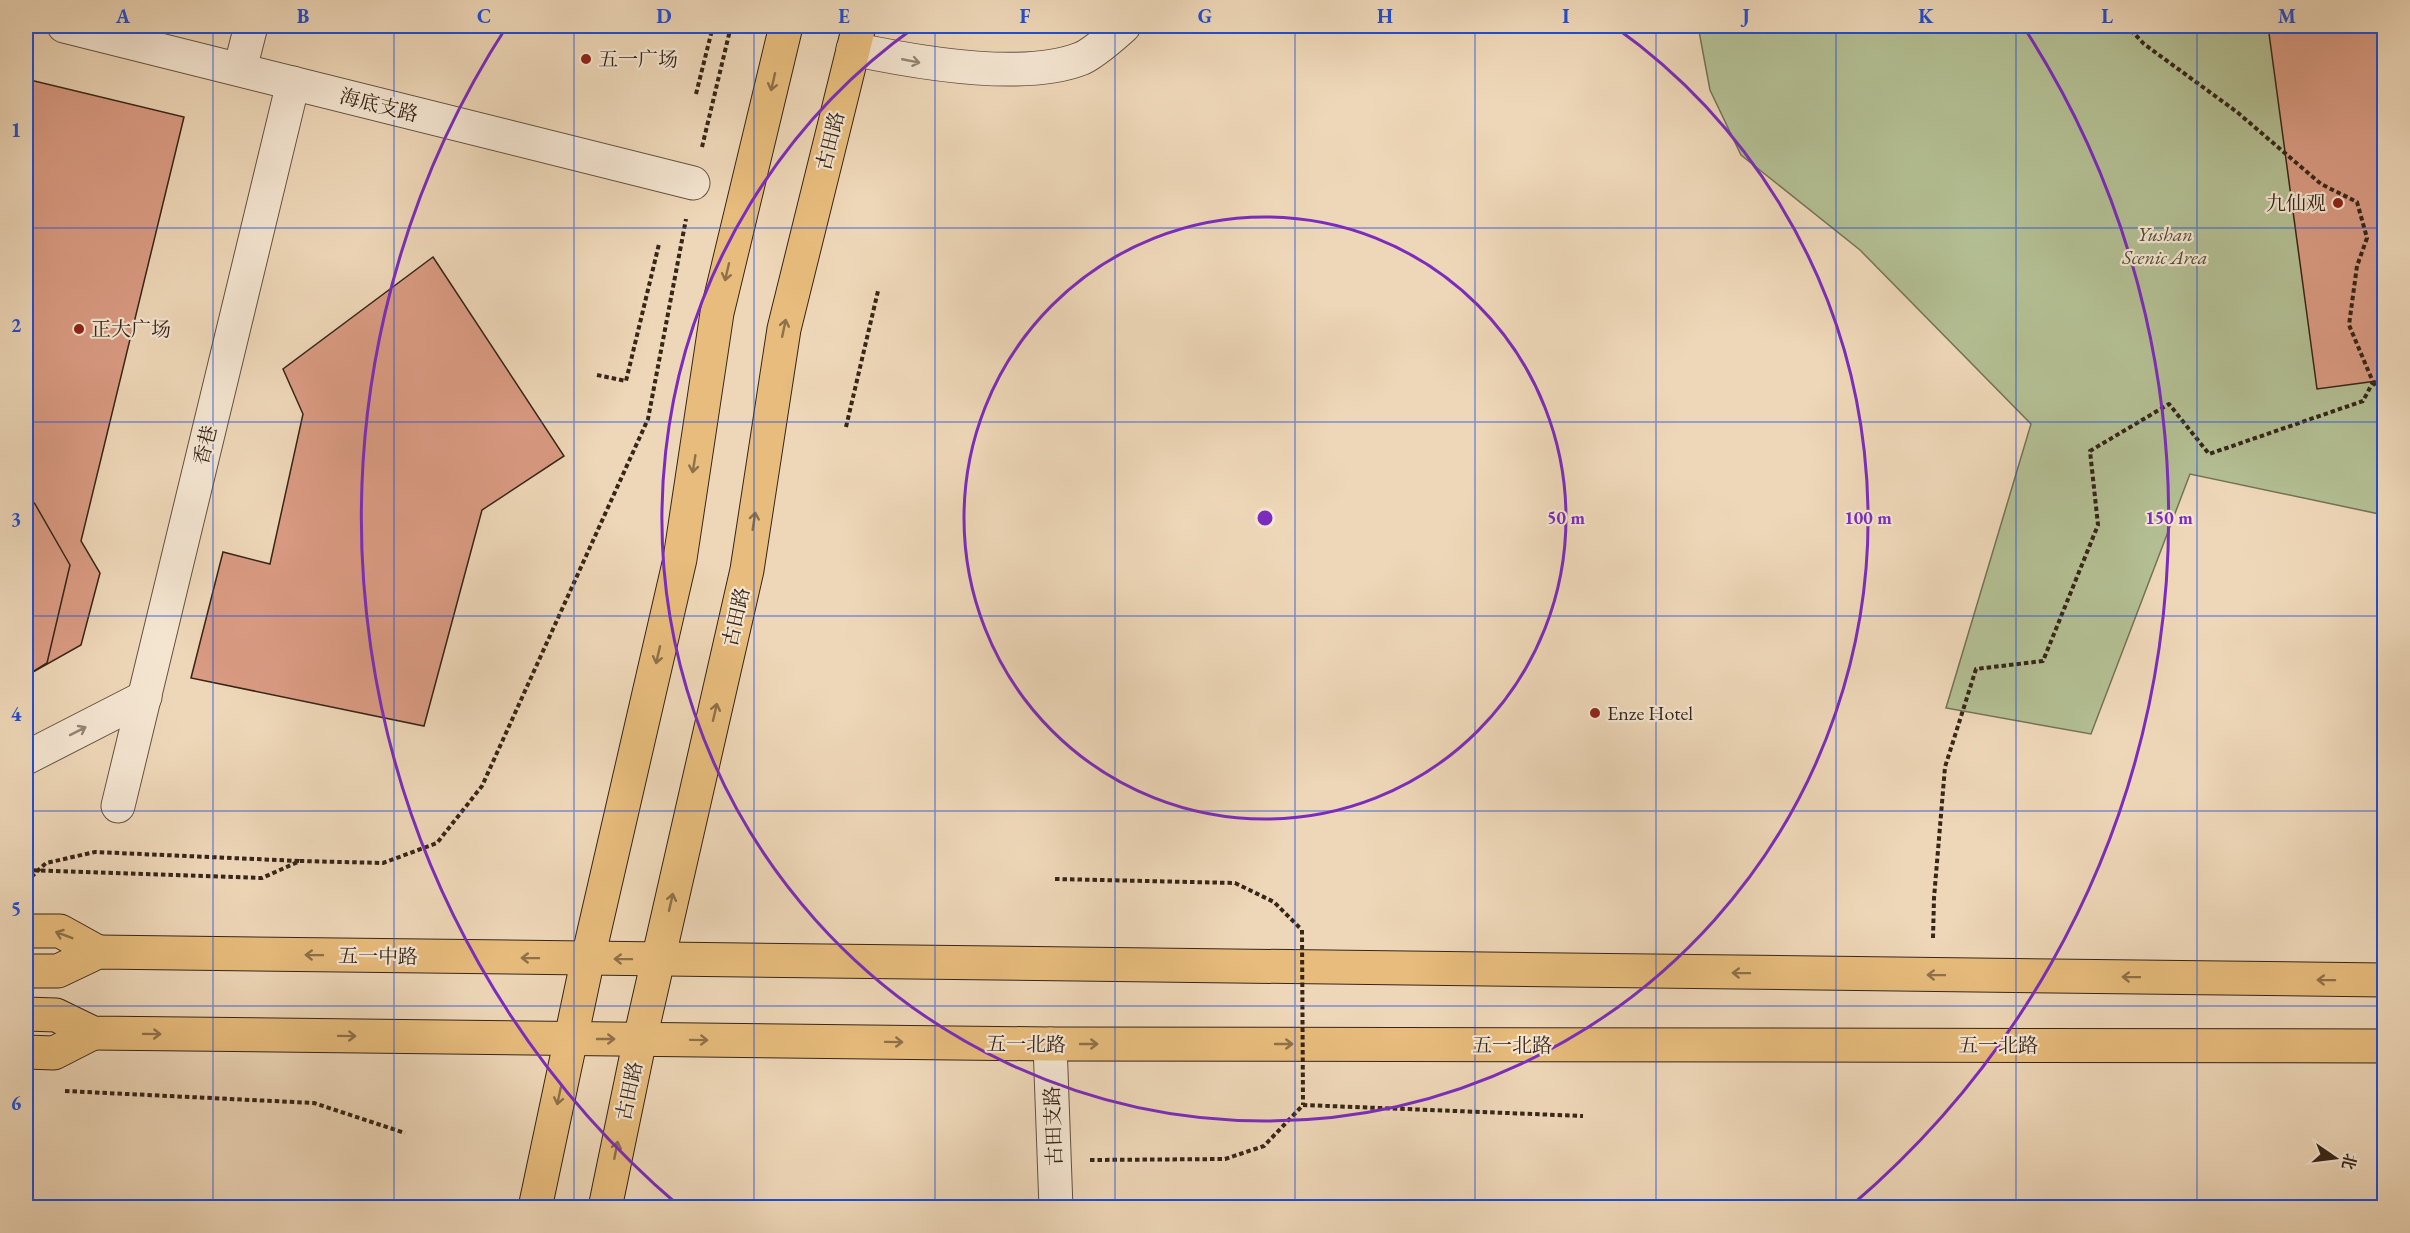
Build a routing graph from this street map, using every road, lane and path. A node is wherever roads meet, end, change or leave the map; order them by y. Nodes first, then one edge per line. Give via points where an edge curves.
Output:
1 (64, 26) edge
2 (251, 26) edge
3 (712, 26) edge
4 (731, 26) edge
5 (786, 26) edge
6 (1124, 26) edge
7 (2127, 26) edge
8 (856, 38) edge
9 (240, 69) junction
10 (293, 83) junction
11 (696, 94) dead end
12 (693, 183) junction
13 (659, 244) dead end
14 (879, 291) dead end
15 (597, 375) dead end
16 (2373, 382) junction
17 (2385, 398) edge
18 (846, 428) dead end
19 (145, 697) junction
20 (26, 758) edge
21 (118, 806) dead end
22 (300, 861) junction
23 (26, 870) edge
24 (1055, 879) dead end
25 (26, 882) edge
26 (1302, 930) junction
27 (1313, 930) dead end
28 (26, 931) edge
29 (98, 952) junction
30 (588, 958) junction
31 (658, 959) junction
32 (26, 971) edge
33 (1933, 975) junction
34 (2385, 980) edge
35 (26, 1014) edge
36 (93, 1033) junction
37 (571, 1038) junction
38 (640, 1039) junction
39 (1050, 1044) junction
40 (2385, 1046) edge
41 (26, 1052) edge
42 (60, 1090) dead end
43 (1303, 1106) junction
44 (1583, 1116) dead end
45 (405, 1133) dead end
46 (1055, 1160) junction
47 (535, 1208) edge
48 (605, 1208) edge
49 (1056, 1208) edge

1 - 9 street, 海底支路
2 - 9 street
3 - 11 path
4 - 12 path
5 -> 30 main road via 717,313 680,559
8 -> 6 street via 919,63 1035,68 1082,58
7 - 16 path via 2144,44 2238,112 2321,184 2357,202 2367,238 2357,266 2349,325
31 -> 8 main road, 古田路 via 747,570 783,329
9 - 10 street, 海底支路
10 - 12 street, 海底支路
10 - 19 street, 香巷
12 - 22 path via 648,419 482,786 436,843 383,863
13 - 15 path via 626,381
14 - 18 path
16 - 17 path
16 - 33 path via 2363,401 2209,454 2169,404 2090,451 2098,525 2043,661 1976,669 1945,767 1934,898
20 -> 19 street
19 - 21 street, 香巷
22 - 23 path via 262,878
22 - 25 path, bridge via 95,852 46,863
24 - 26 path via 1235,883 1274,902
26 - 27 path
26 - 43 path, bridge
29 -> 28 main road, 五一中路 via 60,931
30 -> 29 main road, 五一中路
29 - 32 main road, 五一中路 via 58,971
31 -> 30 main road, 五一中路
30 - 37 main road
33 -> 31 main road
31 - 38 main road, 古田路
34 -> 33 main road
35 - 36 main road via 56,1014
36 -> 37 main road
36 - 41 main road via 54,1053
37 -> 38 main road
37 -> 47 main road
38 -> 39 main road, 五一北路
48 -> 38 main road, 古田路
39 -> 40 main road, 五一北路
39 - 46 street, 古田支路
42 - 45 path via 314,1103
43 - 44 path
43 - 46 path via 1264,1146 1225,1159
46 - 49 street, 古田支路

